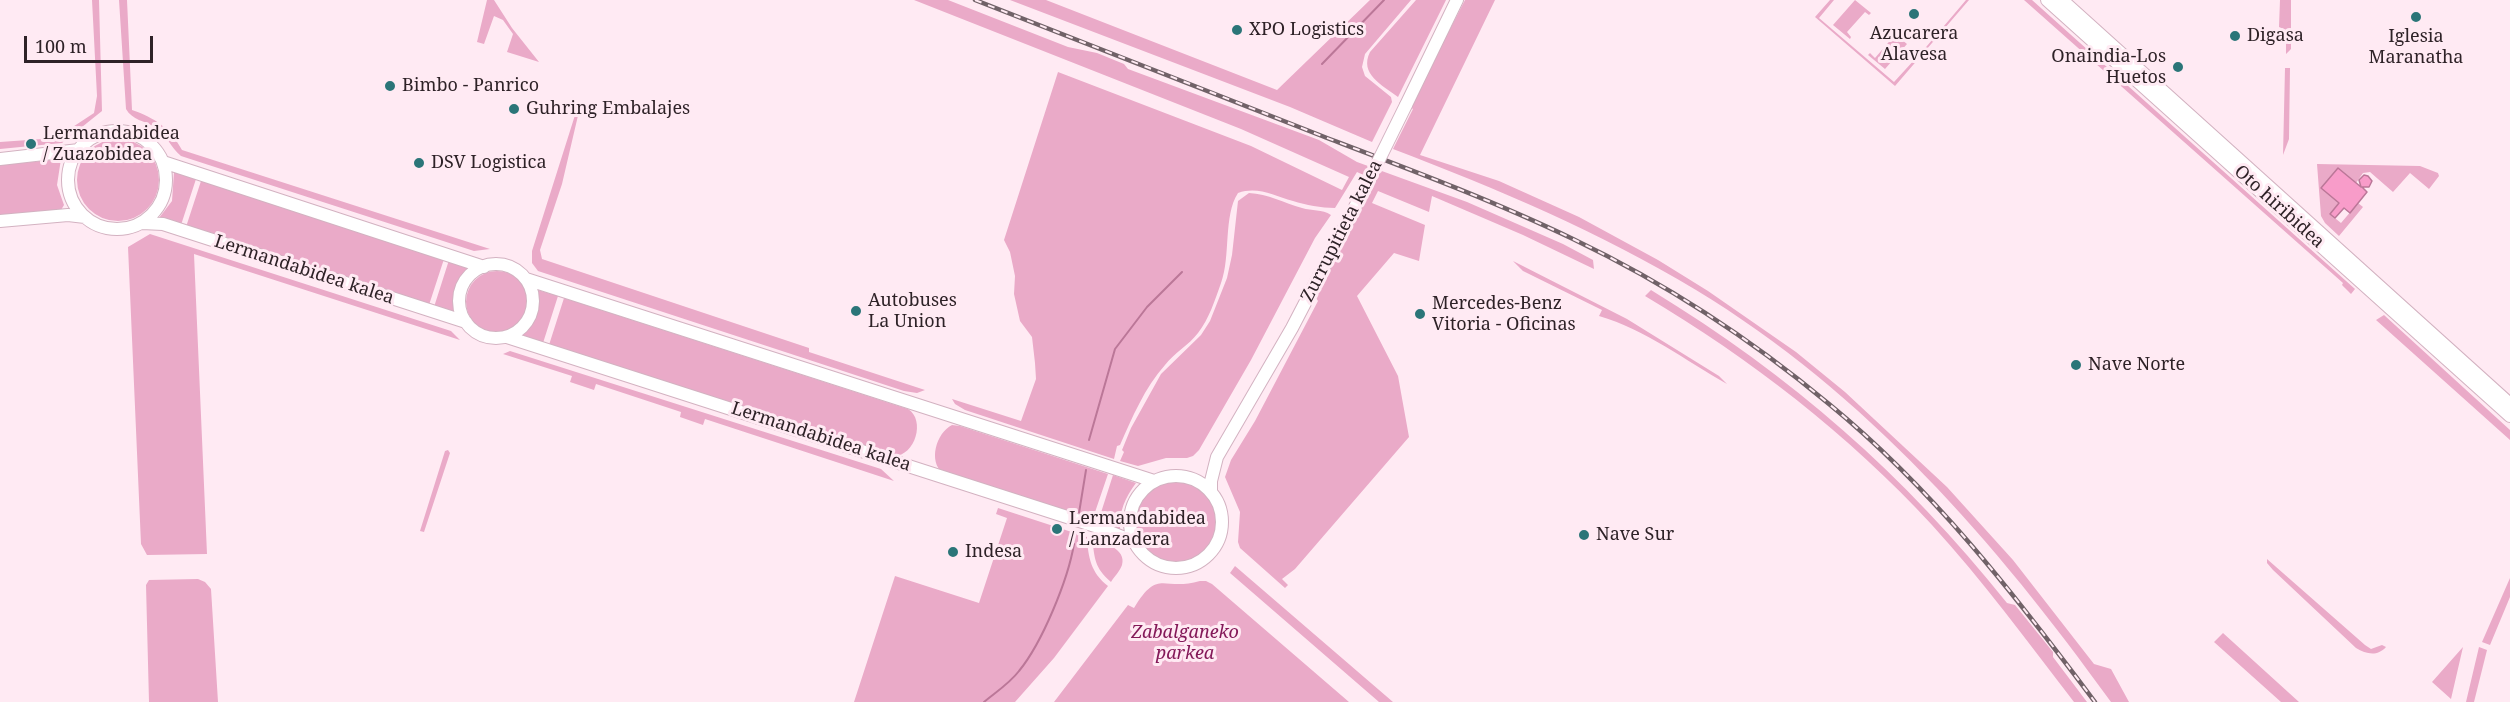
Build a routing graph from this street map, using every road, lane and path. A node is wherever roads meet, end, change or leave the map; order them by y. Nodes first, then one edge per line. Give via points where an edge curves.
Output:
1 (1457, 0) edge
2 (2047, 0) edge
3 (2062, 0) edge
4 (79, 150) junction
5 (0, 159) edge
6 (163, 162) junction
7 (85, 217) junction
8 (0, 221) edge
9 (142, 223) junction
10 (484, 267) junction
11 (526, 279) junction
12 (466, 322) junction
13 (507, 337) junction
14 (2510, 404) edge
15 (2510, 416) edge
16 (1217, 457) junction
17 (1192, 478) junction
18 (1154, 482) junction
19 (1211, 491) junction
20 (1135, 542) junction

1 - 16 street, Zurrupitieta kalea, bridge via 1292,328
2 - 15 street, Oto hiribidea
3 - 14 street, Oto hiribidea
4 - 5 street
4 - 6 street via 92,138 120,131 150,144
4 - 7 street via 68,182 74,204
6 - 9 street via 164,196 152,216
6 - 10 street
7 - 8 street
7 - 9 street via 109,228
9 - 12 street, Lermandabidea kalea via 163,224
10 - 11 street via 500,265
10 - 12 street via 466,280 462,290 461,312
11 - 13 street via 533,296 531,313 522,328
11 - 18 street
12 - 13 street via 485,336
13 - 20 street, Lermandabidea kalea
16 - 17 street, Zurrupitieta kalea
16 - 19 street, Zurrupitieta kalea
17 - 18 street via 1166,477
17 - 19 street
18 - 20 street via 1144,488 1132,508 1131,531
19 - 20 street via 1221,509 1222,530 1216,546 1200,562 1191,567 1169,568 1147,558

